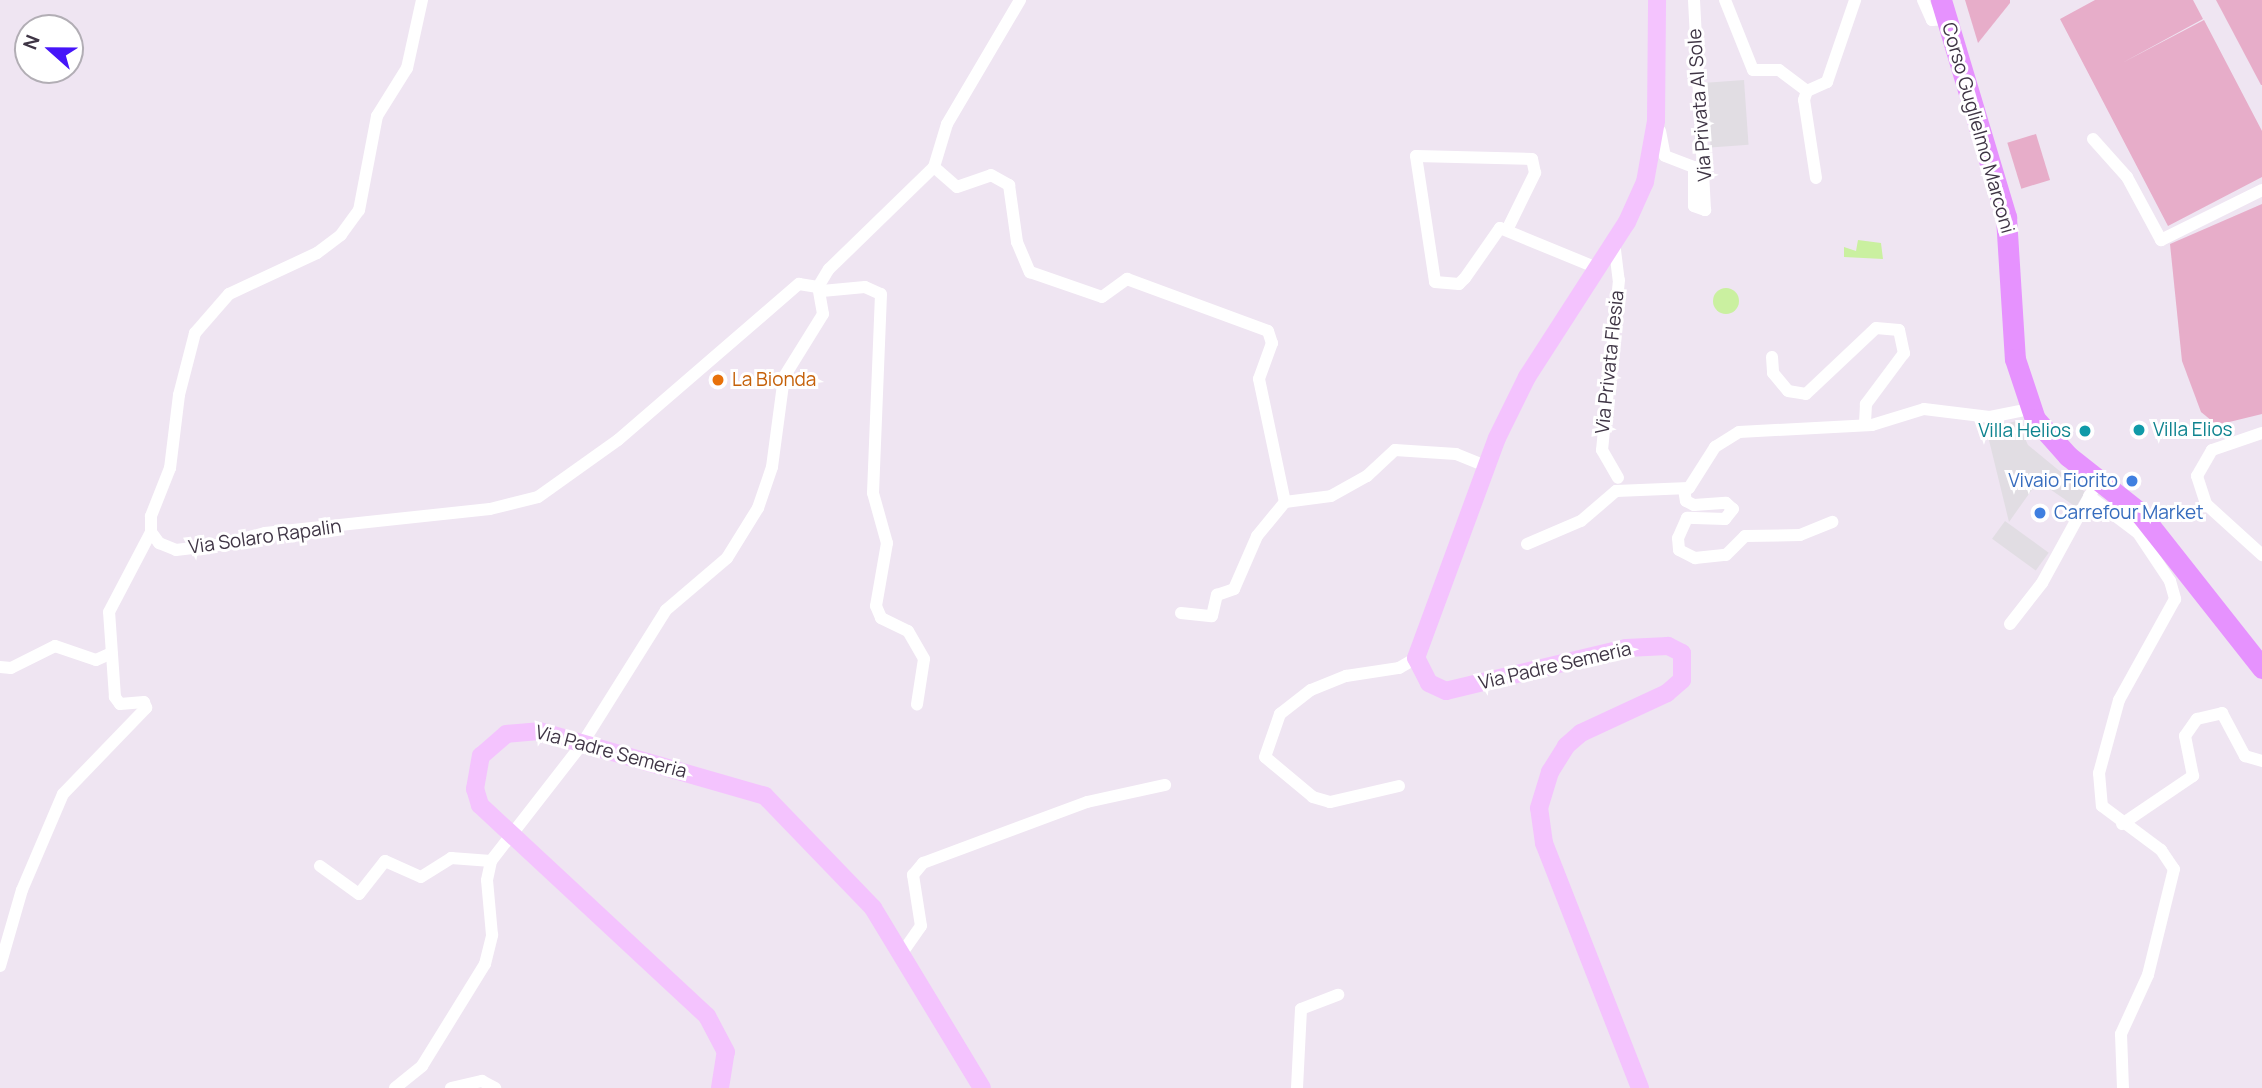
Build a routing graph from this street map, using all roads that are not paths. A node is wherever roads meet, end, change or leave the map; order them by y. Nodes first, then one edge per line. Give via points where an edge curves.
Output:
1 (422, 0) edge
2 (1020, 0) edge
3 (1657, 0) edge
4 (1694, 0) edge
5 (1726, 0) edge
6 (1856, 0) edge
7 (1923, 0) edge
8 (1943, 10) edge
9 (1807, 91) junction
10 (1656, 121) junction
11 (2093, 139) dead end
12 (933, 167) junction
13 (1816, 178) dead end
14 (2262, 190) edge
15 (1507, 230) junction
16 (1614, 242) junction
17 (1597, 268) junction
18 (820, 289) junction
19 (1772, 357) dead end
20 (2030, 409) junction
21 (1865, 423) junction
22 (2262, 433) edge
23 (1486, 466) junction
24 (1618, 478) dead end
25 (2093, 488) junction
26 (1684, 489) junction
27 (1285, 502) junction
28 (1832, 522) dead end
29 (151, 532) junction
30 (1527, 544) dead end
31 (2262, 555) edge
32 (1181, 613) dead end
33 (2010, 625) dead end
34 (112, 653) junction
35 (1416, 658) junction
36 (0, 667) edge
37 (2262, 668) edge
38 (917, 704) dead end
39 (582, 744) junction
40 (2262, 761) edge
41 (1165, 785) dead end
42 (1399, 786) dead end
43 (2122, 824) junction
44 (510, 837) junction
45 (491, 861) junction
46 (320, 866) dead end
47 (902, 953) junction
48 (0, 966) edge
49 (1338, 996) dead end
50 (395, 1088) edge
51 (451, 1088) edge
52 (495, 1088) edge
53 (720, 1088) edge
54 (982, 1088) edge
55 (1297, 1088) edge
56 (1640, 1088) edge
57 (2123, 1088) edge

1 - 29 street via 407,68 377,116 359,210 341,235 317,253 229,294 195,333 179,395 173,455 151,516
2 - 12 street via 947,124
3 - 10 main road
4 - 10 street, Via Privata Al Sole via 1705,210 1694,206 1694,167 1665,156
5 - 9 street, Via Privata Al Sole via 1750,66 1779,70
6 - 9 street via 1826,82
7 - 8 street via 1932,20
8 - 20 main road, Corso Guglielmo Marconi via 2006,217 2014,272 2015,359
9 - 13 street via 1803,111
10 - 16 main road via 1645,182
11 - 14 street via 2127,177 2161,240
12 - 18 street via 828,269
12 - 27 street via 957,187 991,175 1009,186 1017,242 1030,272 1102,298 1127,279 1268,331 1272,343 1260,387
15 - 15 street via 1496,231 1459,284 1434,282 1416,156 1430,161 1532,159 1535,173
15 - 17 street, Via Privata Flesia via 1530,244
16 - 17 main road
16 - 24 street, Via Privata Flesia via 1619,280 1602,450
17 - 23 main road via 1527,377
18 - 29 street, Via Solaro Rapalin via 799,284 618,440 538,497 490,509 265,533 176,550 159,543
18 - 38 street, Via Solaro Rapalin via 865,287 881,294 874,370 873,493 887,543 876,606 881,618 908,631 924,659
18 - 39 street via 823,314 784,377 772,467 758,508 727,558 679,594 653,628
19 - 21 street via 1773,373 1788,391 1806,394 1876,328 1899,330 1904,353 1866,404
20 - 21 street via 1990,417 1924,410
20 - 25 main road, Corso Guglielmo Marconi via 2047,436
21 - 26 street via 1732,435 1715,447
22 - 31 street via 2212,450 2197,476 2206,504
23 - 27 street via 1457,454 1395,450 1367,476 1331,496
23 - 35 main road
25 - 33 street via 2042,583
25 - 37 main road, Corso Guglielmo Marconi via 2139,512
25 - 43 street via 2138,533 2170,582 2175,599 2127,682 2104,746 2099,798
26 - 28 street via 1686,501 1693,505 1726,503 1733,509 1725,519 1687,518 1679,550 1695,558 1718,559 1745,536 1800,535
26 - 30 street via 1616,491 1581,521
27 - 32 street via 1257,536 1234,589 1217,595 1212,616
29 - 34 street via 109,612
34 - 36 street via 96,660 55,646 10,668
34 - 48 street via 115,697 120,704 144,702 146,708 63,794 22,890
35 - 42 street via 1399,668 1346,676 1311,690 1280,715 1265,757 1313,797 1330,802
35 - 56 main road, Via Padre Semeria via 1421,674 1446,691 1626,648 1668,646 1682,653 1682,680 1667,693 1581,733 1566,746 1550,772 1539,808 1544,843
39 - 44 street
39 - 44 main road, Via Padre Semeria via 522,729 486,749 475,772 475,789 480,805
39 - 47 main road, Via Padre Semeria via 765,796 861,893
40 - 43 street via 2245,756 2222,713 2197,719 2185,736 2193,776
41 - 47 street via 1087,802 923,863 913,875 919,936
43 - 57 street via 2161,850 2174,869 2148,975 2121,1034
44 - 45 street
44 - 53 main road, Via Padre Semeria via 707,1016 726,1052
45 - 46 street via 451,858 421,877 385,861 359,894
45 - 50 street via 487,880 492,935 485,964 422,1066
47 - 54 main road, Via Padre Semeria
49 - 55 street via 1301,1009
51 - 52 street via 482,1080

